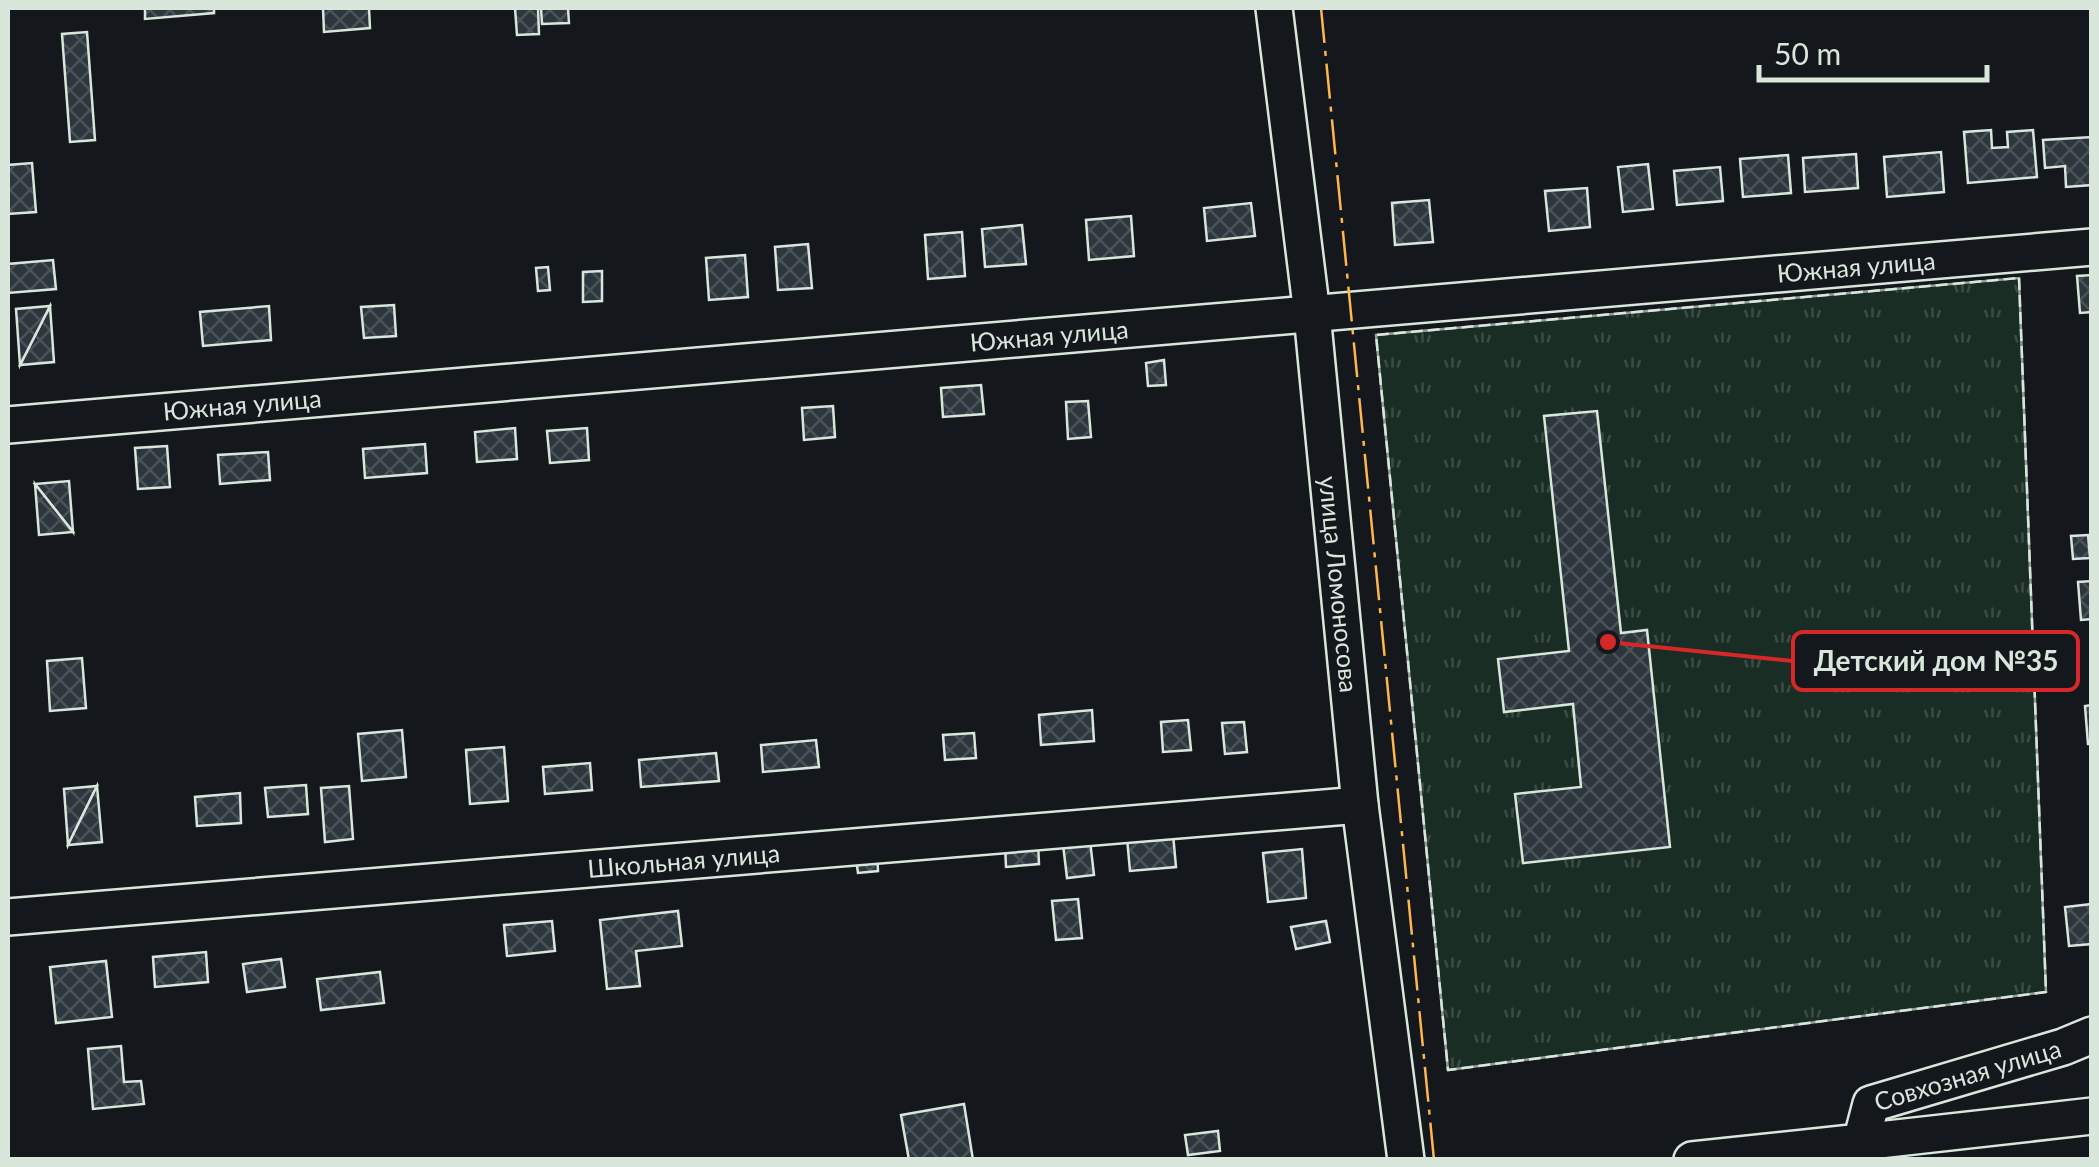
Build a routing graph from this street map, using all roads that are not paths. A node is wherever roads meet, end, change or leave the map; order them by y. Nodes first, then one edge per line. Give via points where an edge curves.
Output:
1 (1274, 8) edge
2 (2092, 247) edge
3 (1312, 314) junction
4 (8, 425) edge
5 (1360, 805) junction
6 (8, 917) edge
7 (2092, 1035) edge
8 (2092, 1116) edge
9 (1861, 1142) junction
10 (1406, 1160) edge
11 (1692, 1160) edge

1 - 3 street, улица Ломоносова
2 - 3 street, Южная улица
3 - 4 street, Южная улица
3 - 5 street, улица Ломоносова
5 - 6 street, Школьная улица
5 - 10 street, улица Ломоносова
7 - 9 street, Совхозная улица via 1871,1104
8 - 9 street
9 - 11 street, Совхозная улица

